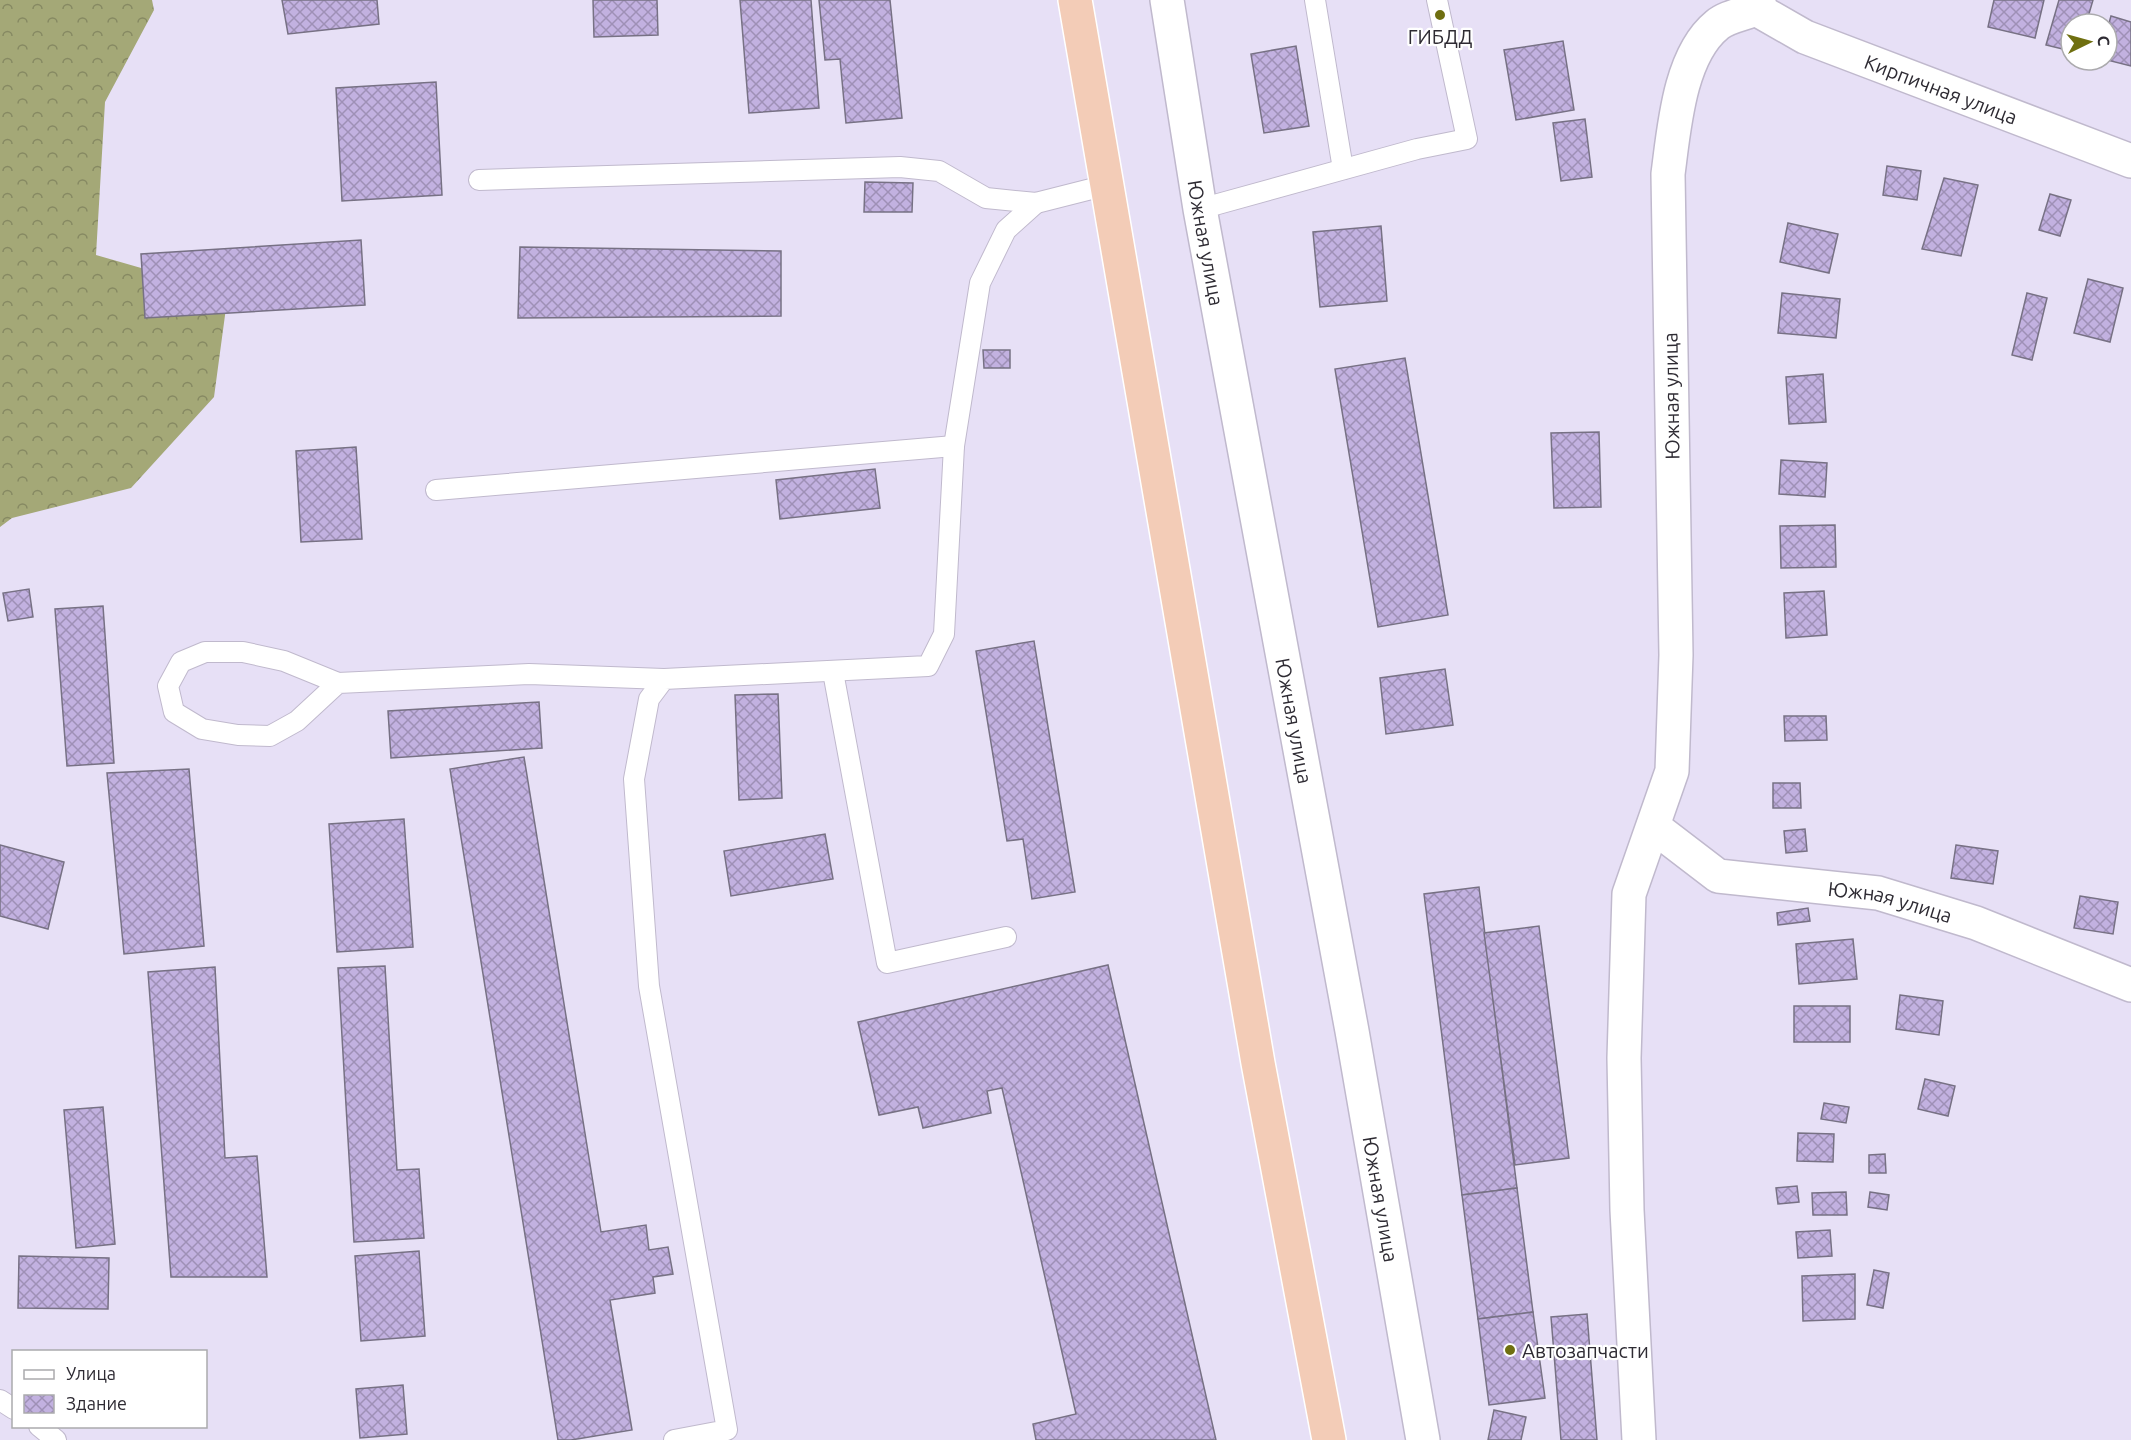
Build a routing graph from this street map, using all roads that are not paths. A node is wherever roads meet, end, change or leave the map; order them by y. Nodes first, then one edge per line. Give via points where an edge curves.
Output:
1 (1075, 0) edge
2 (1167, 0) edge
3 (1315, 0) edge
4 (1437, 0) edge
5 (1757, 4) edge
6 (2131, 161) edge
7 (1343, 169) junction
8 (479, 180) dead end
9 (1107, 185) junction
10 (1036, 203) junction
11 (1200, 208) junction
12 (954, 446) junction
13 (436, 490) dead end
14 (832, 672) junction
15 (664, 680) junction
16 (338, 683) junction
17 (1654, 827) junction
18 (1006, 936) dead end
19 (2131, 985) edge
20 (41, 1428) edge
21 (56, 1440) edge
22 (674, 1440) edge
23 (1329, 1440) edge
24 (1423, 1440) edge
25 (1639, 1440) edge

1 - 9 highway
2 - 11 street, Южная улица
3 - 7 lane
4 - 7 lane via 1467,139
5 - 6 street, Кирпичная улица via 1805,37
5 - 17 street, Южная улица via 1718,24 1697,48 1677,107 1668,174 1676,656 1672,771
7 - 11 lane
8 - 10 lane via 900,167 939,171 986,198
9 - 10 lane
9 - 23 highway via 1258,1063
10 - 12 lane via 1006,230 980,283
11 - 24 street, Южная улица via 1350,1019
12 - 13 lane
12 - 14 lane via 944,634 928,666
14 - 15 lane
14 - 18 lane via 887,963
15 - 16 lane via 530,674
15 - 22 lane via 649,699 634,780 649,986 727,1430
16 - 16 lane via 284,661 243,652 205,652 181,662 168,686 174,712 202,729 270,736 297,721
17 - 19 street, Южная улица via 1718,876 1878,893 1976,923
17 - 25 street, Южная улица via 1629,894 1624,1058
20 - 21 lane

